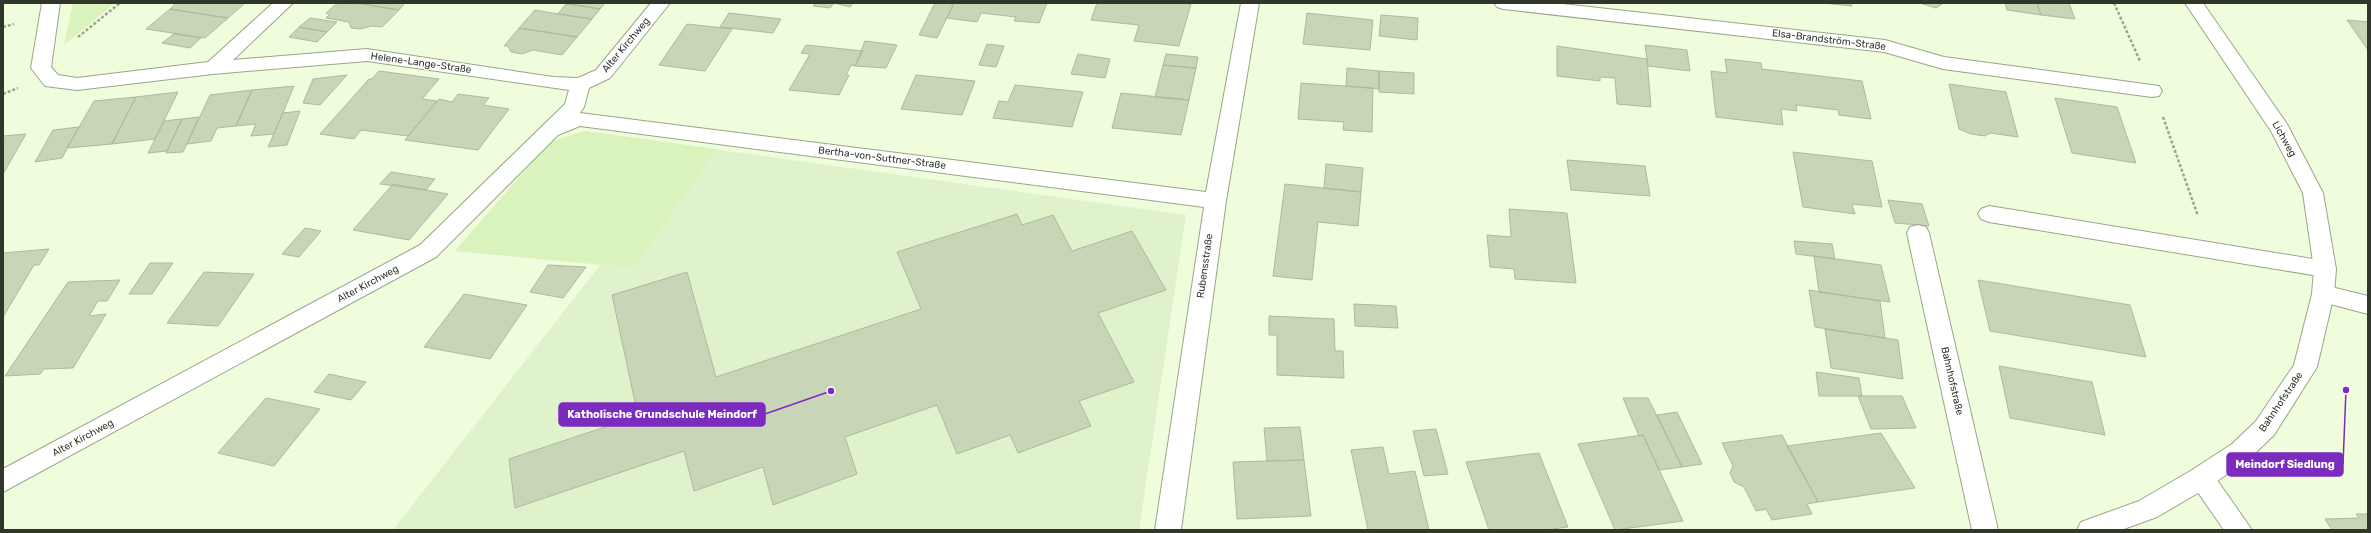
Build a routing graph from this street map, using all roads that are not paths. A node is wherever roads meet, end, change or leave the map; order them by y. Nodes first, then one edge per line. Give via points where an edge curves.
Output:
1 (51, 3) edge
2 (284, 3) edge
3 (661, 3) edge
4 (1250, 3) edge
5 (1502, 3) edge
6 (2194, 3) edge
7 (213, 68) junction
8 (580, 84) junction
9 (2152, 91) road end
10 (552, 130) junction
11 (1215, 201) junction
12 (1989, 214) dead end
13 (1918, 233) dead end
14 (2325, 269) junction
15 (2323, 294) junction
16 (2368, 305) edge
17 (2201, 478) junction
18 (3, 481) edge
19 (1168, 530) edge
20 (1985, 530) edge
21 (2090, 530) edge
22 (2239, 530) edge

1 - 7 street, Helene-Lange-Straße via 41,68 52,81 77,84
2 - 7 street
3 - 8 street, Alter Kirchweg via 603,74
4 - 11 street, Rubensstraße
5 - 9 street, Elsa-Brandström-Straße via 1885,46 1943,63
6 - 14 street, Lichweg via 2280,129 2313,193
7 - 8 street, Helene-Lange-Straße via 367,55 553,83
8 - 10 street, Alter Kirchweg via 574,108
10 - 11 street, Bertha-von-Suttner-Straße via 578,119
10 - 18 street, Alter Kirchweg via 428,251
11 - 19 street, Rubensstraße
12 - 14 street
13 - 20 street, Bahnhofstraße
14 - 15 street, Lichweg
15 - 16 street
15 - 17 street, Bahnhofstraße via 2304,367 2265,428 2241,451
17 - 21 street, Bahnhofstraße via 2148,509
17 - 22 street

